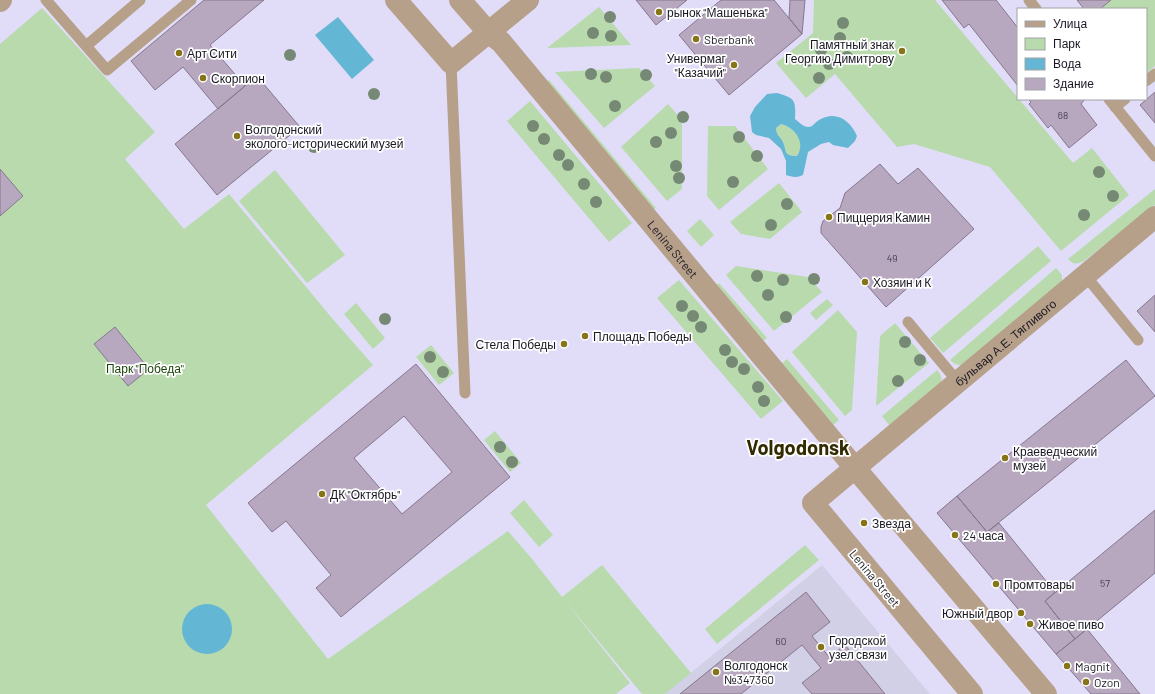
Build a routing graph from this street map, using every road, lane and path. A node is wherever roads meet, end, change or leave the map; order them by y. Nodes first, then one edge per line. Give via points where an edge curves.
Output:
1 (46, 0) edge
2 (140, 0) edge
3 (191, 0) edge
4 (396, 0) edge
5 (460, 0) edge
6 (528, 0) edge
7 (1029, 0) edge
8 (1035, 8) edge
9 (488, 32) junction
10 (86, 46) junction
11 (451, 63) junction
12 (1155, 74) edge
13 (1147, 80) edge
14 (1122, 100) edge
15 (1112, 103) edge
16 (1155, 156) edge
17 (1155, 217) edge
18 (1086, 275) junction
19 (908, 322) dead end
20 (1138, 340) dead end
21 (958, 382) junction
22 (465, 392) dead end
23 (855, 468) junction
24 (972, 694) edge
25 (1046, 694) edge

1 - 10 lane
2 - 10 lane
3 - 10 lane via 107,70
4 - 11 street
5 - 9 street, Lenina Street
6 - 9 street
7 - 8 lane
9 - 11 street
9 - 23 street, Lenina Street via 501,42
11 - 22 lane
12 - 13 lane
14 - 15 lane
15 - 16 lane
17 - 18 street, бульвар А.Е. Тягливого
18 - 20 lane
18 - 21 street, бульвар А.Е. Тягливого
19 - 21 lane
21 - 23 street, бульвар А.Е. Тягливого
23 - 24 street, Lenina Street via 813,503
23 - 25 street, Lenina Street

